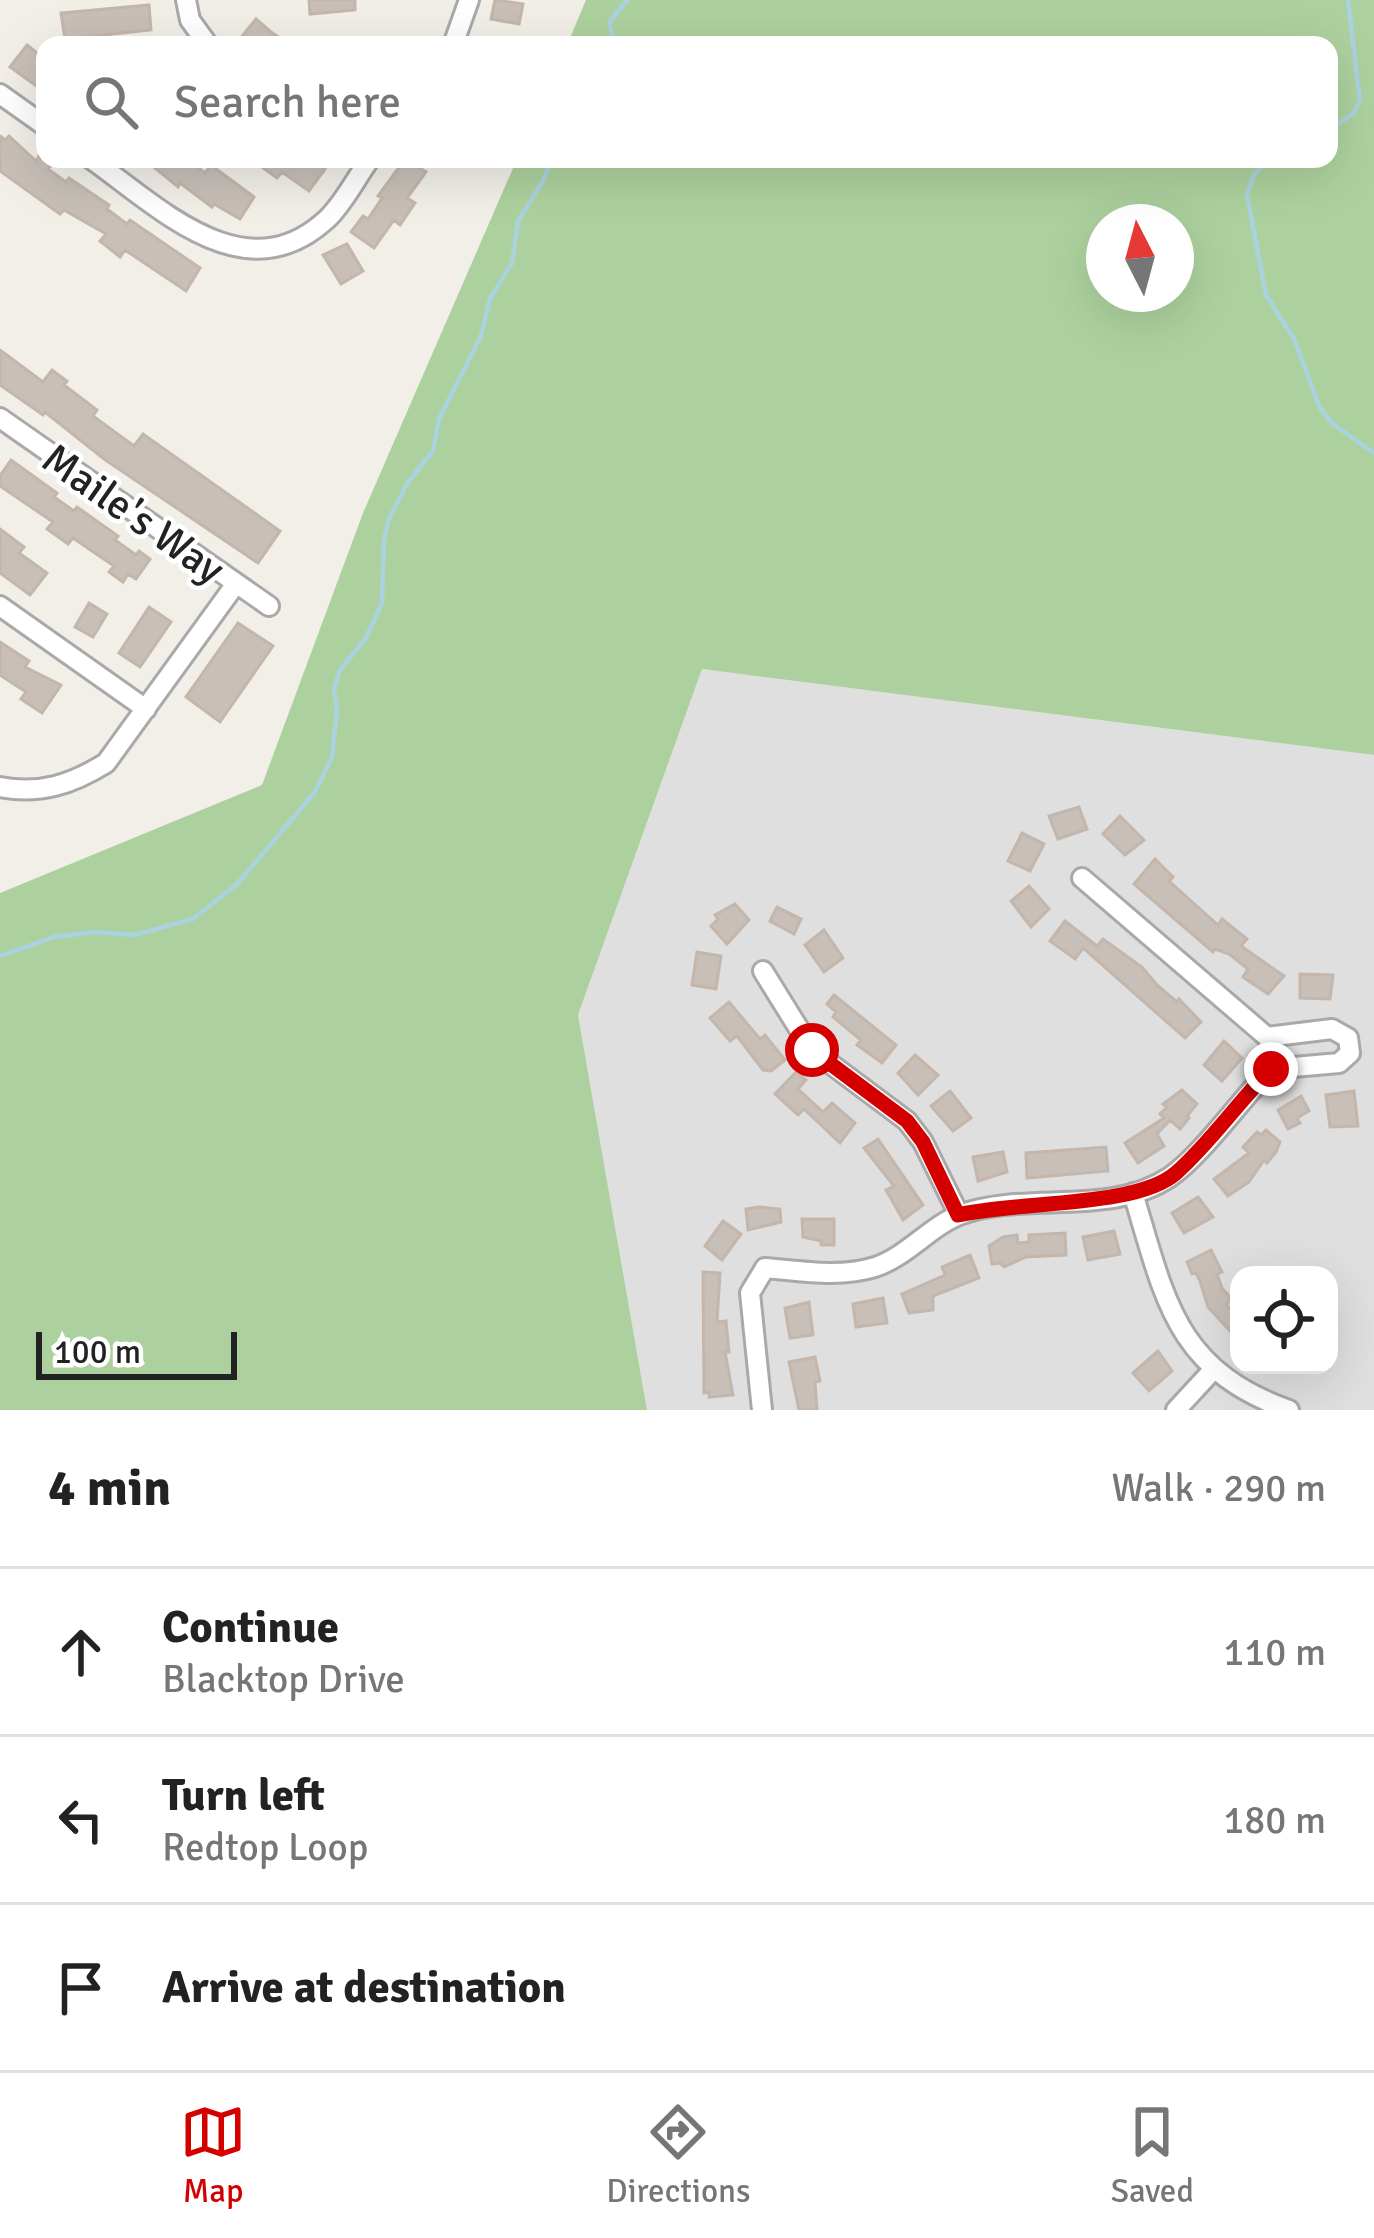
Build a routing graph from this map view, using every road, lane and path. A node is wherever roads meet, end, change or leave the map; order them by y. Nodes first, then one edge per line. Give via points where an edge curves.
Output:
1 (186, 0) edge
2 (469, 0) edge
3 (202, 36) edge
4 (456, 36) edge
5 (0, 94) edge
6 (36, 120) edge
7 (104, 168) edge
8 (362, 168) edge
9 (0, 418) edge
10 (235, 585) junction
11 (269, 606) dead end
12 (0, 607) edge
13 (146, 709) junction
14 (0, 787) edge
15 (1082, 878) dead end
16 (763, 971) dead end
17 (1267, 1037) junction
18 (1271, 1069) junction
19 (1133, 1193) junction
20 (958, 1215) junction
21 (1213, 1370) junction
22 (762, 1410) edge
23 (1176, 1410) edge
24 (1288, 1410) edge

1 - 3 street
2 - 4 street
5 - 6 street
7 - 8 street via 185,226 242,249 310,232
9 - 10 street, Maile's Way
10 - 11 street, Maile's Way
10 - 13 street
12 - 13 street
13 - 14 street via 106,763 76,781
15 - 17 street
16 - 20 street via 812,1050 907,1121
17 - 18 street
17 - 18 street via 1332,1029 1348,1038 1350,1053 1339,1063
18 - 19 street via 1174,1175
19 - 20 street
19 - 21 street via 1169,1310
20 - 22 street via 875,1267 828,1274 765,1268 750,1293
21 - 23 street
21 - 24 street

